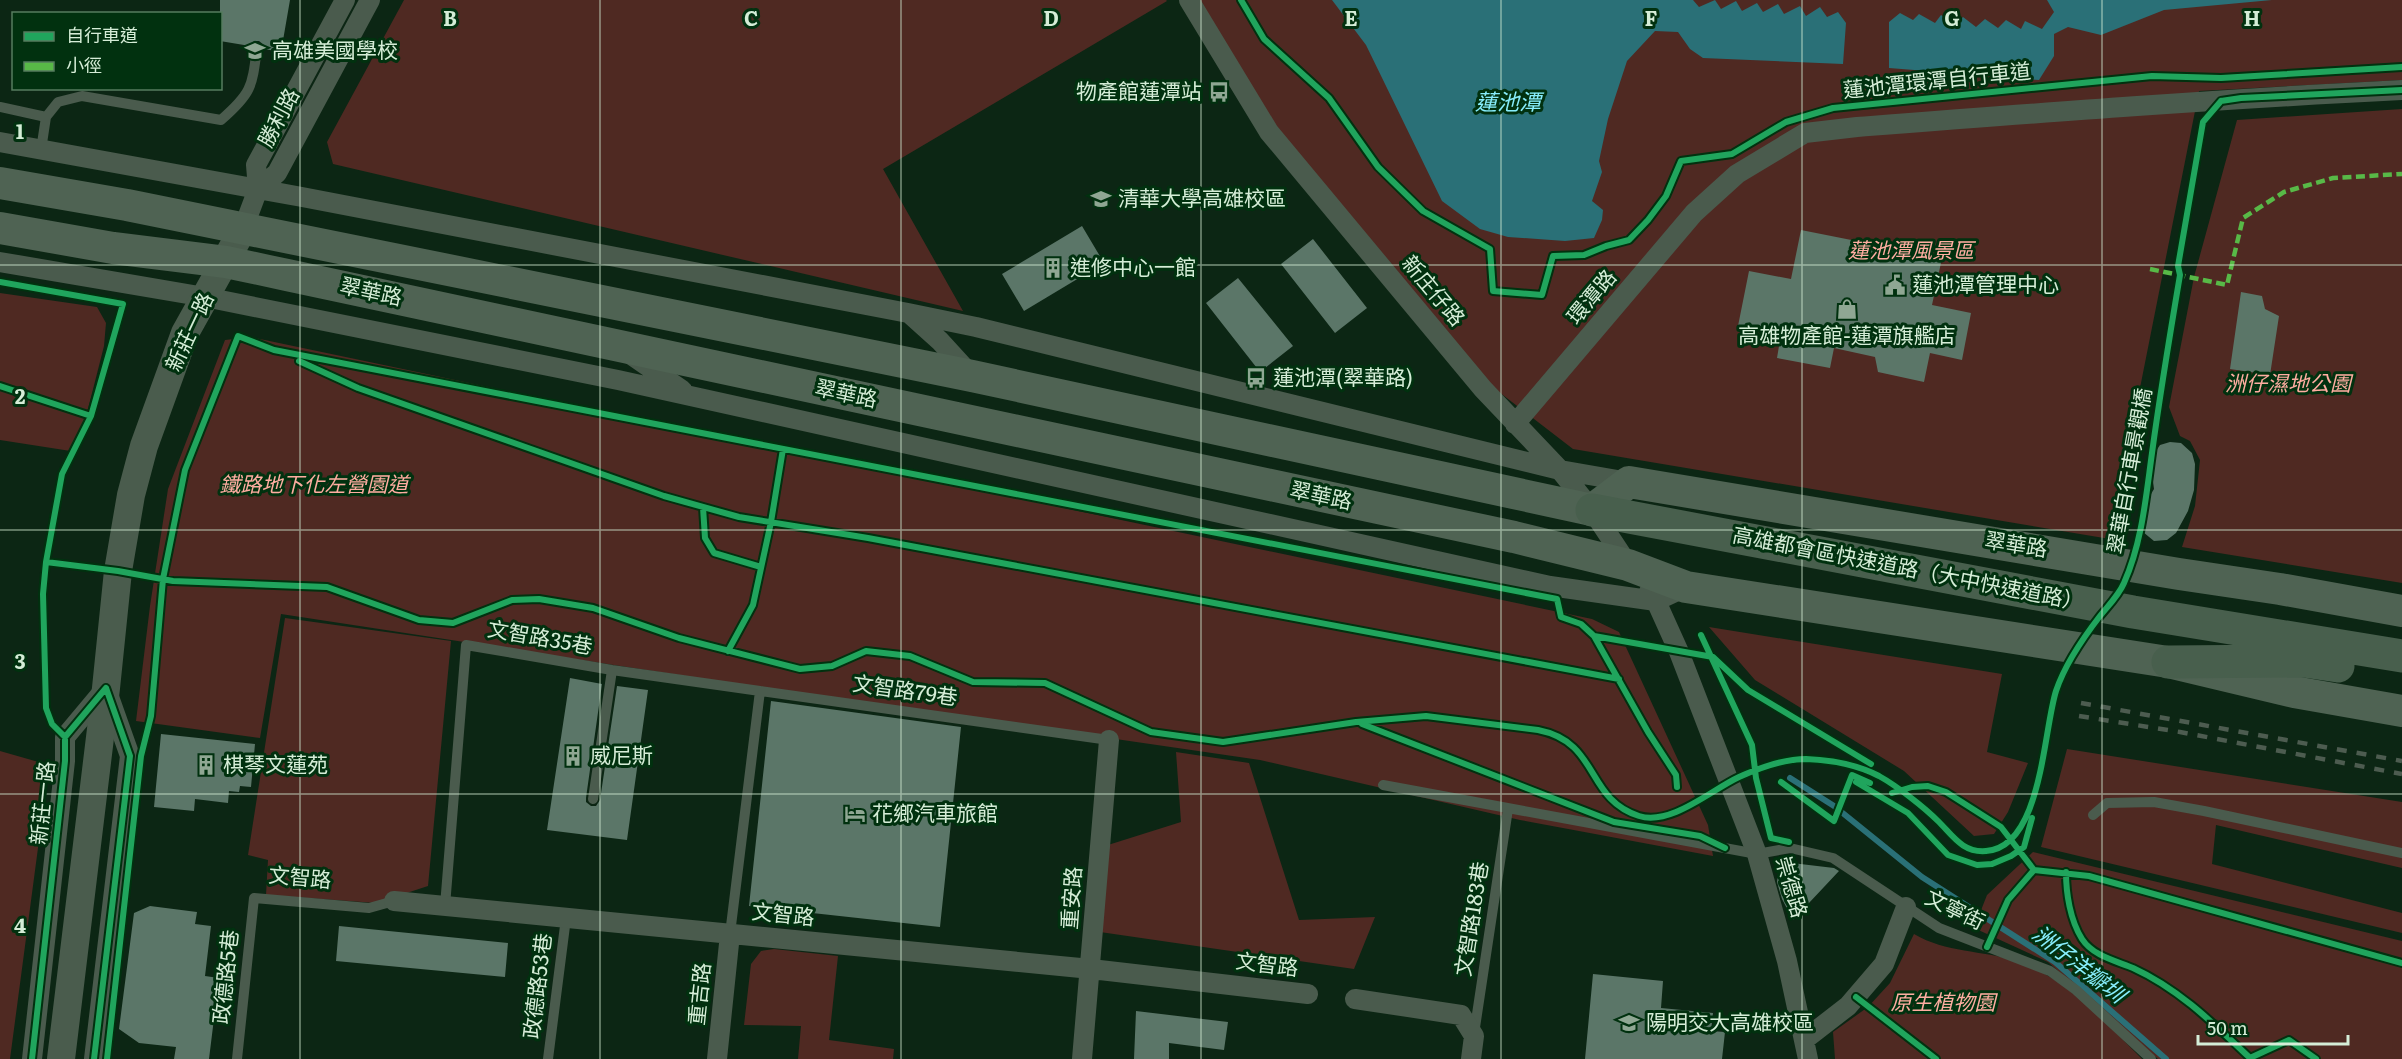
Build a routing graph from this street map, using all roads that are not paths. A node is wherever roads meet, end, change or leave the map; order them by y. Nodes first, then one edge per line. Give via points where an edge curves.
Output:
1 (345, 0) edge
2 (370, 0) edge
3 (1189, 0) edge
4 (257, 48) dead end
5 (2402, 90) edge
6 (0, 107) edge
7 (46, 117) junction
8 (0, 142) edge
9 (41, 150) junction
10 (0, 183) edge
11 (258, 189) junction
12 (0, 228) edge
13 (243, 229) junction
14 (0, 261) edge
15 (226, 262) junction
16 (205, 297) junction
17 (908, 313) junction
18 (976, 327) junction
19 (940, 341) junction
20 (618, 345) junction
21 (692, 361) junction
22 (897, 362) junction
23 (654, 371) junction
24 (972, 376) junction
25 (618, 380) junction
26 (691, 396) junction
27 (1515, 424) junction
28 (1560, 470) junction
29 (1629, 482) junction
30 (1592, 510) junction
31 (1628, 565) junction
32 (1686, 587) junction
33 (1656, 601) junction
34 (2402, 611) edge
35 (2168, 662) junction
36 (2397, 668) edge
37 (612, 670) junction
38 (106, 688) junction
39 (760, 691) junction
40 (2402, 711) edge
41 (1108, 740) joint
42 (1383, 785) dead end
43 (593, 799) dead end
44 (1508, 809) junction
45 (2093, 815) dead end
46 (2402, 853) edge
47 (1757, 854) junction
48 (254, 898) joint
49 (394, 901) joint
50 (445, 906) junction
51 (1906, 907) junction
52 (566, 918) junction
53 (730, 934) junction
54 (1091, 969) junction
55 (1308, 994) dead end
56 (1355, 999) dead end
57 (1474, 1036) junction
58 (1806, 1050) edge
59 (32, 1059) edge
60 (61, 1059) edge
61 (94, 1059) edge
62 (237, 1059) edge
63 (548, 1059) edge
64 (717, 1059) edge
65 (1082, 1059) edge
66 (1471, 1059) edge
67 (2151, 1059) edge

1 - 11 street, 勝利路 via 256,165
2 - 11 street, 勝利路 via 277,173
3 - 27 street, 新庄仔路 via 1269,132
4 - 7 lane via 253,80 243,100 221,120 82,96 58,102
5 - 27 street, 環潭路 via 2241,98 1805,133 1737,174 1694,213
6 - 7 lane
7 - 9 lane
8 - 9 street, 翠華路
9 - 11 street, 翠華路
10 - 13 main road, 翠華路
11 - 13 street, 勝利路
11 - 17 street, 翠華路
12 - 15 main road, 翠華路
13 - 15 street, 新莊一路
13 - 22 main road, 翠華路
14 - 16 street, 翠華路
15 - 16 street, 新莊一路
15 - 20 main road, 翠華路
16 - 25 street, 翠華路
16 - 38 street, 新莊一路 via 185,333 144,446 131,495 118,571
17 - 18 street, 翠華路
17 - 19 street
18 - 19 street
18 - 28 street, 翠華路
19 - 22 street
19 - 24 street
20 - 21 main road, 翠華路
20 - 23 street
21 - 23 street
21 - 31 main road, 翠華路
22 - 24 main road, 翠華路
23 - 25 street
23 - 26 street
24 - 30 main road, 翠華路
25 - 26 street, 翠華路
26 - 33 street, 翠華路 via 1528,581
27 - 28 street, 新庄仔路
28 - 29 street, 翠華路
28 - 30 street, 新庄仔路
29 - 30 main road
29 - 34 main road, 翠華路
30 - 31 street, 新庄仔路
30 - 36 highway, 高雄都會區快速道路（大中快速道路） via 2133,612
31 - 32 main road, 翠華路
31 - 33 street, 新庄仔路
32 - 33 street
32 - 35 main road, 翠華路
33 - 47 street, 崇德路
35 - 36 highway, 高雄都會區快速道路（大中快速道路） via 2304,661
35 - 40 main road, 翠華路 via 2294,692
37 - 39 lane, 文智路35巷
37 - 43 lane
37 - 50 lane, 文智路35巷 via 466,645
38 - 59 street, 新莊一路 via 65,736
38 - 60 street, 新莊一路
38 - 61 street, 新莊一路 via 130,756
39 - 41 lane, 文智路79巷
39 - 53 lane
41 - 54 street, 重安路
42 - 44 lane
44 - 47 lane
44 - 57 lane, 文智路183巷
45 - 46 lane via 2107,803 2154,802
47 - 51 lane, 文寧街 via 1790,848 1833,858
47 - 58 street, 崇德路 via 1787,961
48 - 49 lane, 文智路 via 369,908
48 - 62 lane, 政德路5巷
49 - 50 street, 文智路
50 - 52 street, 文智路
51 - 58 street via 1884,964
51 - 67 lane, 文寧街 via 1939,928 2050,971
52 - 53 street, 文智路
52 - 63 lane, 政德路53巷
53 - 54 street, 文智路
53 - 64 street, 重吉路
54 - 55 street, 文智路
54 - 65 street, 重安路
56 - 57 street via 1461,1015
57 - 66 street

